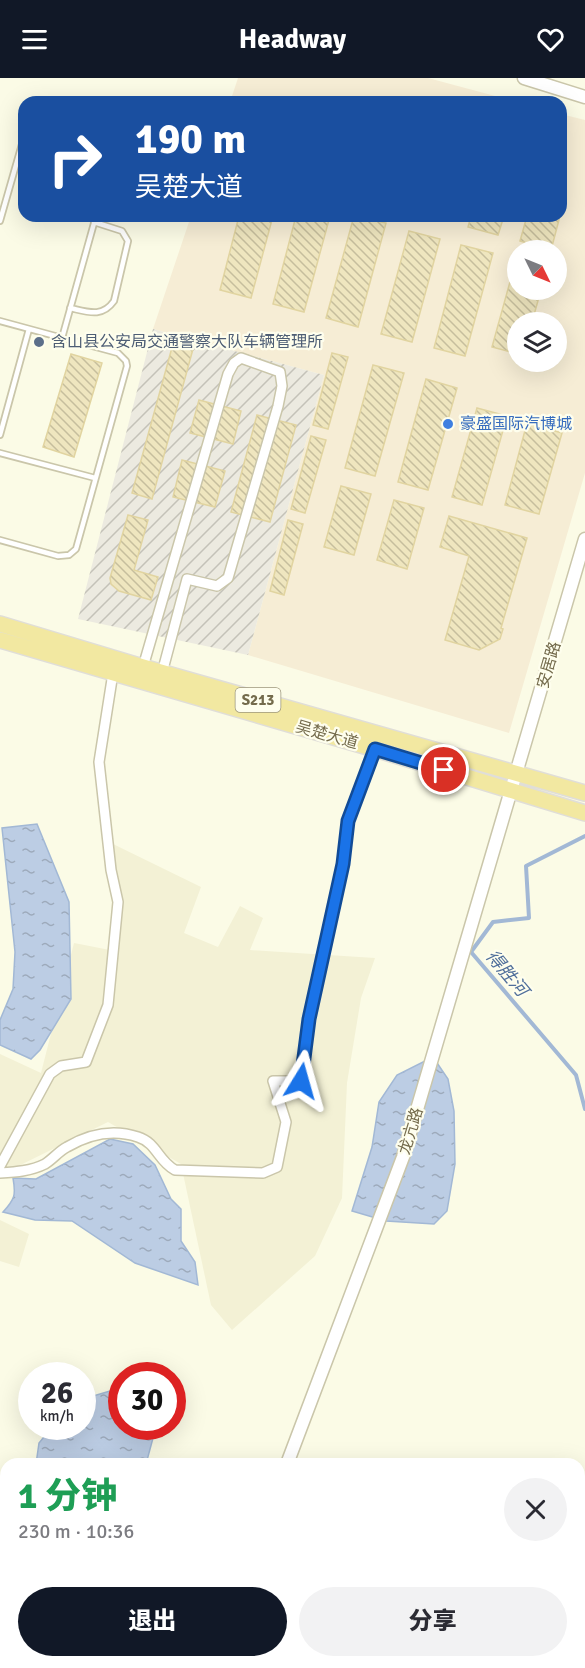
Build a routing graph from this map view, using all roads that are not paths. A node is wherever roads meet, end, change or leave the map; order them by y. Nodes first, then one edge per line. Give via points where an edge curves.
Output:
1 (524, 78) edge
2 (585, 97) edge
3 (18, 158) edge
4 (0, 221) edge
5 (94, 222) edge
6 (102, 222) edge
7 (70, 308) junction
8 (0, 321) edge
9 (29, 329) junction
10 (62, 338) junction
11 (0, 435) edge
12 (0, 453) edge
13 (95, 478) junction
14 (585, 539) edge
15 (0, 540) edge
16 (0, 624) edge
17 (0, 640) edge
18 (143, 667) junction
19 (162, 673) junction
20 (113, 674) junction
21 (375, 749) junction
22 (518, 773) junction
23 (512, 791) junction
24 (585, 793) edge
25 (585, 813) edge
26 (0, 1166) edge
27 (0, 1173) edge
28 (289, 1458) edge

1 - 2 street
3 - 4 lane
5 - 7 lane
6 - 7 lane via 122,231 128,241 114,301 98,313
7 - 10 lane
8 - 9 lane
9 - 10 lane
9 - 11 lane
10 - 13 lane via 118,353 126,361
12 - 13 lane
13 - 15 lane via 79,543 72,553 58,556
14 - 22 street, 安居路
16 - 18 highway, 吴楚大道 / S213
17 - 20 highway, 吴楚大道 / S213
18 - 19 highway, 吴楚大道 / S213
18 - 19 street via 228,374 241,358 280,372 278,406 228,578 217,586 188,579
19 - 22 highway, 吴楚大道 / S213
20 - 21 highway, 吴楚大道 / S213
20 - 26 street via 99,762 118,902 108,1005 86,1062 61,1066 50,1074
21 - 23 highway, 吴楚大道 / S213
21 - 27 street via 348,821 343,864 309,1019 301,1081 273,1081 286,1122 277,1167 263,1173 175,1170 165,1165 157,1151 139,1137 110,1132 66,1147 46,1163 21,1172
22 - 23 street, 安居路
22 - 24 highway, 吴楚大道 / S213
23 - 25 highway, 吴楚大道 / S213
23 - 28 street, 龙亢路 via 403,1157

